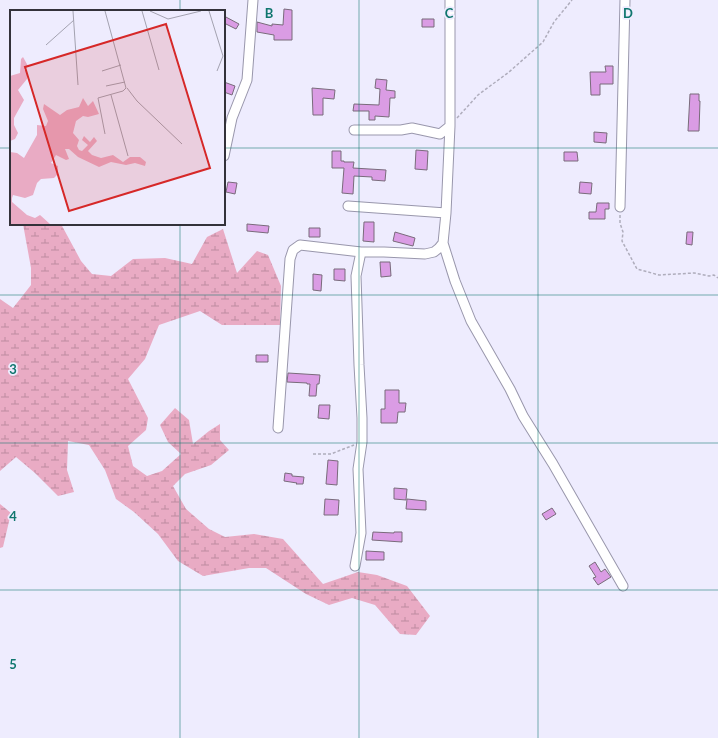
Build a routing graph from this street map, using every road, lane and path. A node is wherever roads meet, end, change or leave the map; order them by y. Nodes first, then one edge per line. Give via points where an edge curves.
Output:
1 (252, 0) edge
2 (450, 0) edge
3 (572, 0) edge
4 (625, 0) edge
5 (450, 126) junction
6 (354, 130) dead end
7 (225, 151) edge
8 (348, 206) dead end
9 (620, 207) joint
10 (446, 213) junction
11 (443, 243) junction
12 (360, 252) junction
13 (718, 278) edge
14 (278, 428) dead end
15 (362, 442) junction
16 (313, 454) dead end
17 (355, 566) dead end
18 (623, 586) dead end

1 - 7 street via 248,80 232,118
2 - 5 street
3 - 5 path via 554,22 543,42 478,95
4 - 9 street
5 - 6 street via 440,134 412,128
5 - 10 street
8 - 10 street
9 - 13 path via 622,241 637,269 659,275 694,273 714,275
10 - 11 street
11 - 12 street via 434,252 425,254
11 - 18 street via 471,321 523,416
12 - 14 street via 300,245 294,250 290,259
12 - 15 street via 356,276
15 - 16 path via 331,454
15 - 17 street via 358,469 361,533

